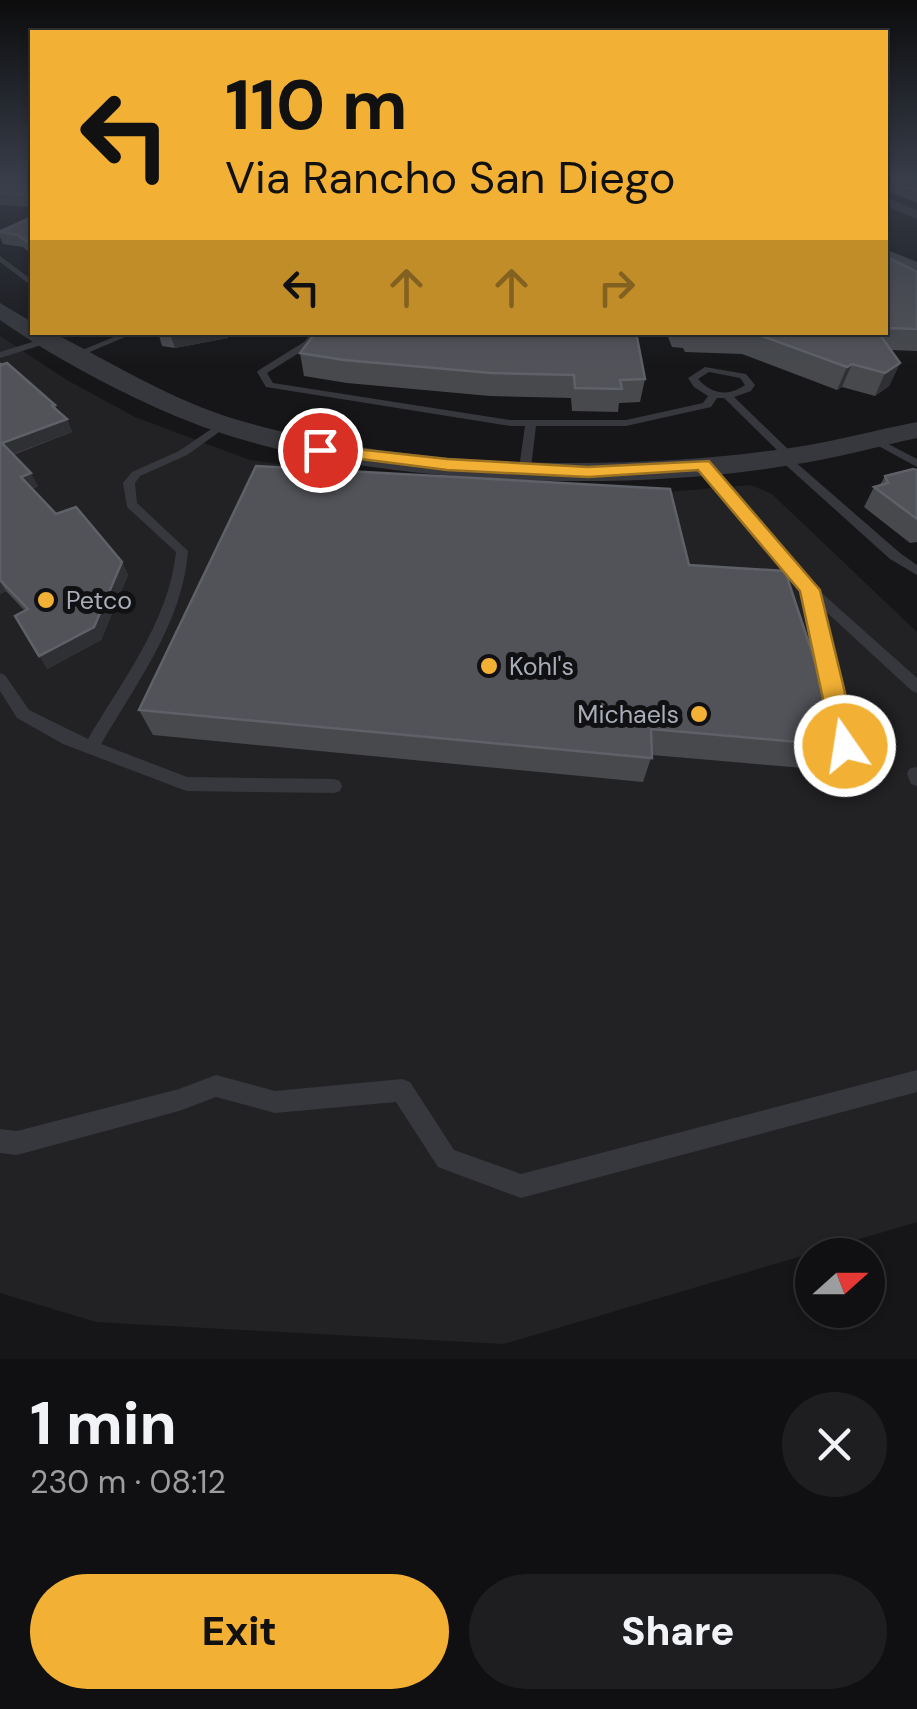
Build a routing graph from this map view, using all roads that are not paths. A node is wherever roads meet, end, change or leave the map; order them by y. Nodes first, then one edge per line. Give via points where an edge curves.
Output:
1 (888, 257) edge
2 (0, 258) edge
3 (917, 271) edge
4 (30, 282) edge
5 (0, 310) edge
6 (30, 330) edge
7 (38, 335) edge
8 (118, 335) edge
9 (315, 335) edge
10 (0, 355) edge
11 (75, 355) junction
12 (720, 395) junction
13 (531, 423) junction
14 (224, 425) junction
15 (917, 430) edge
16 (877, 440) junction
17 (787, 457) junction
18 (703, 464) junction
19 (917, 464) edge
20 (525, 468) junction
21 (917, 571) edge
22 (810, 590) junction
23 (0, 679) edge
24 (917, 687) edge
25 (91, 748) junction
26 (854, 784) dead end
27 (334, 786) dead end
28 (917, 1081) edge
29 (0, 1141) edge

1 - 3 main road
2 - 4 lane
5 - 6 street
7 - 10 lane
7 - 11 street
8 - 11 lane
9 - 13 lane via 262,372 270,386
11 - 14 street
12 - 12 lane via 698,387 693,378 708,369 727,370 750,385 744,393
12 - 13 lane via 626,424
12 - 17 lane
13 - 20 lane
14 - 20 street via 320,450
14 - 25 lane via 130,483 131,504 182,551 183,572
15 - 16 street
16 - 17 street
16 - 19 lane
17 - 18 street
17 - 21 lane
18 - 20 street via 588,472
18 - 22 lane
22 - 24 lane
22 - 26 lane
23 - 25 lane via 23,714
25 - 27 lane via 186,784
28 - 29 lane via 521,1186 446,1159 402,1090 275,1102 216,1086 17,1143

